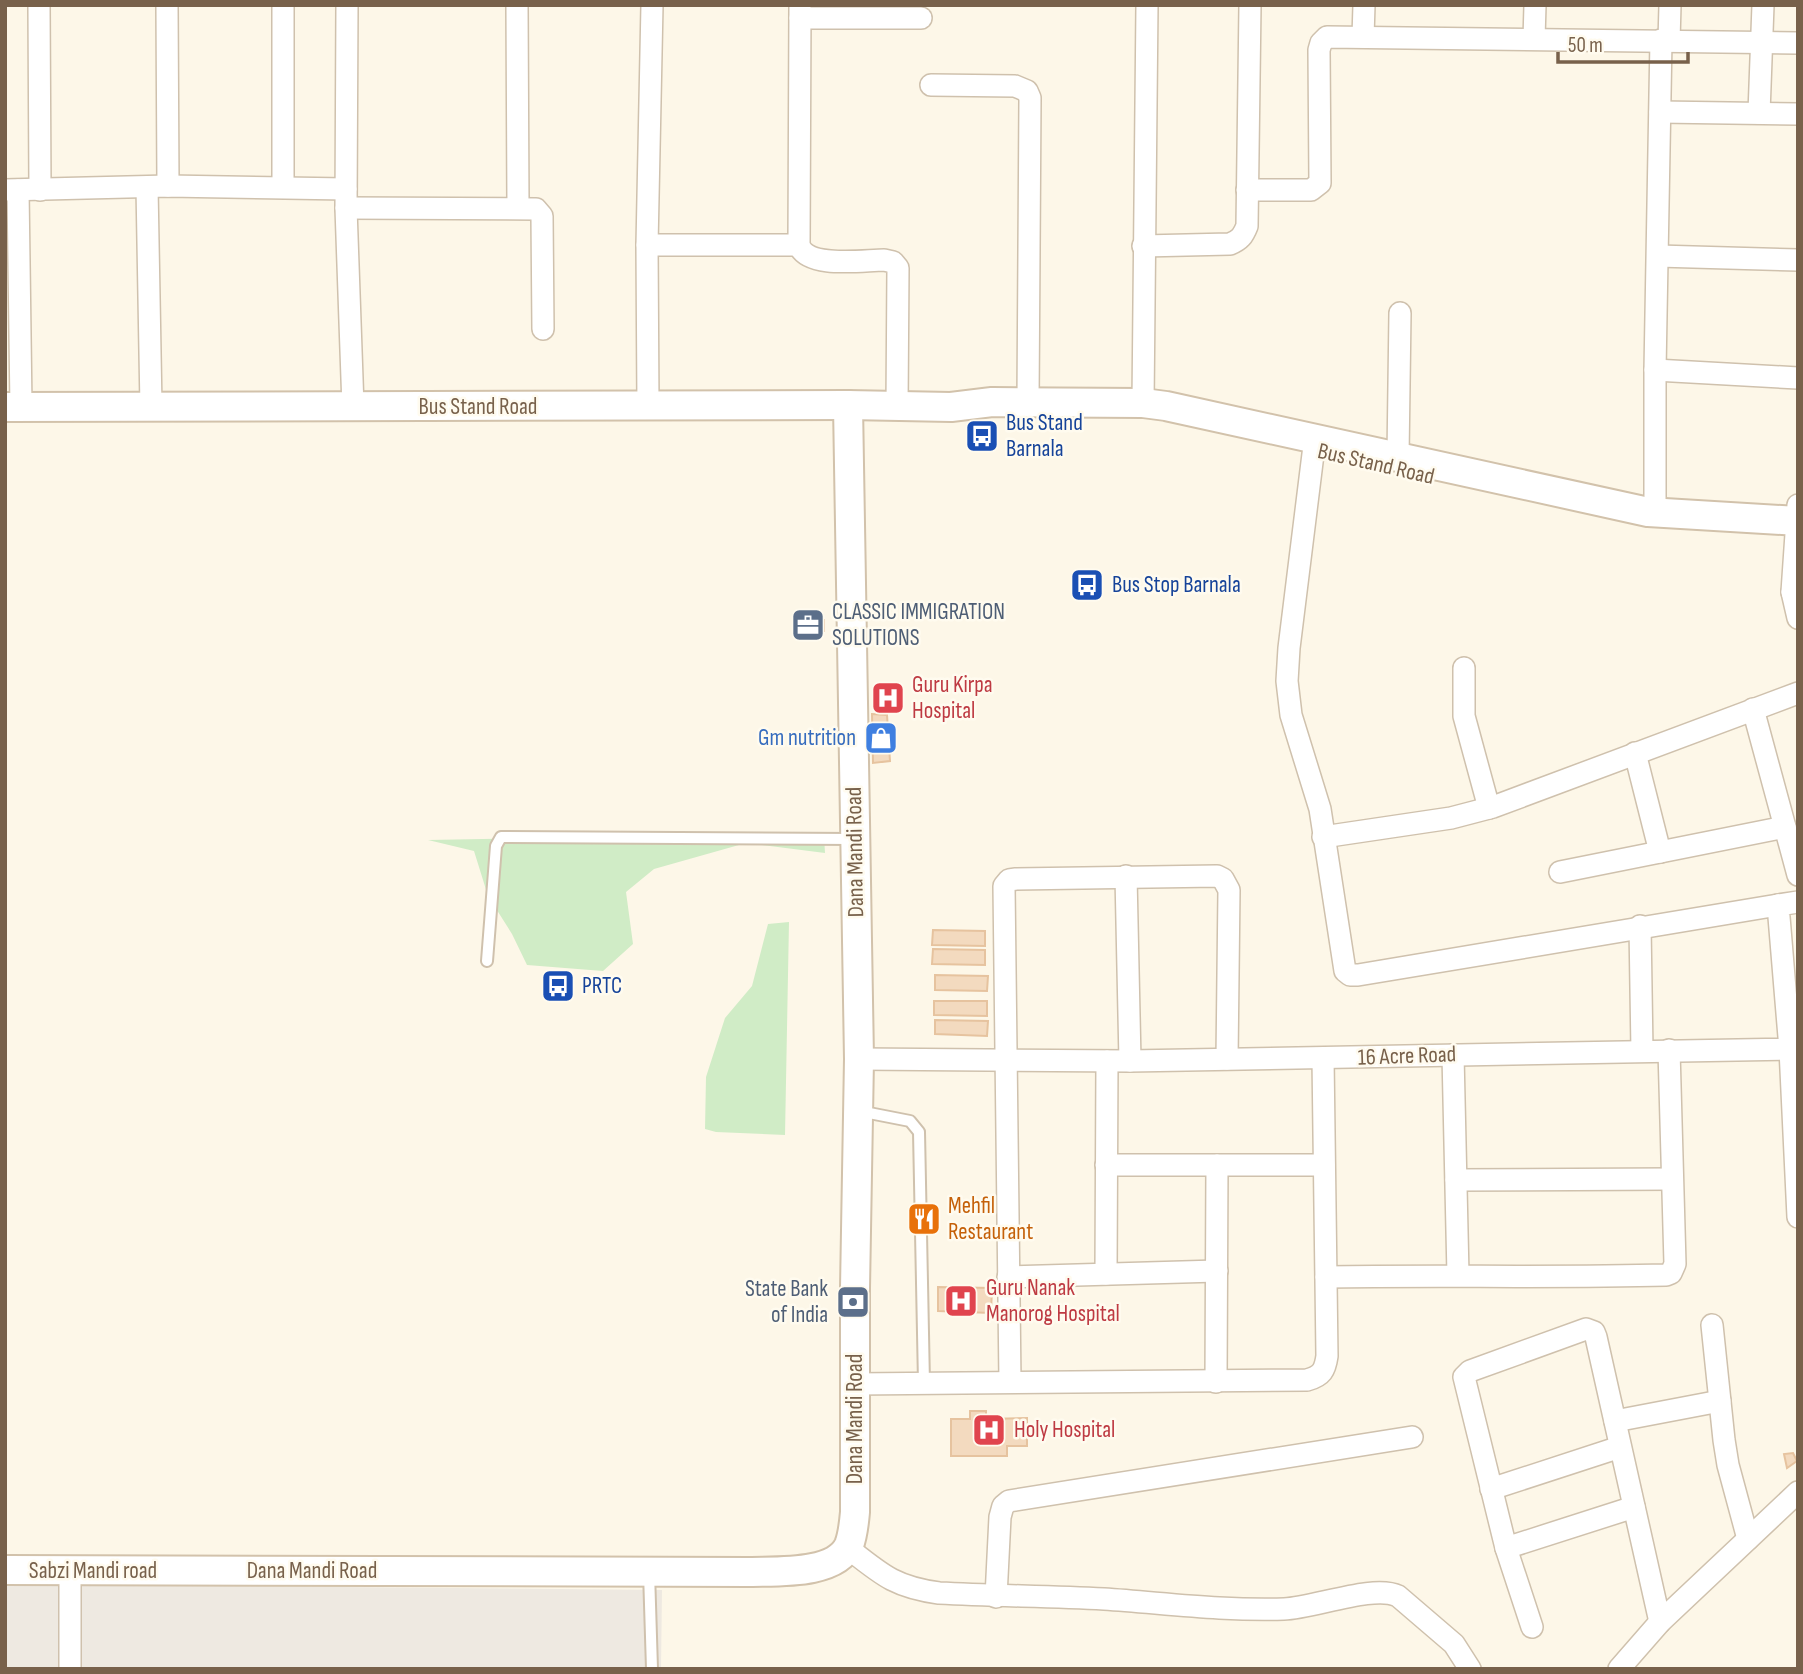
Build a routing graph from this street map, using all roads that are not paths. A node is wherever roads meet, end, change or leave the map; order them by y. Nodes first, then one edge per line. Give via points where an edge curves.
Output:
1 (39, 5) edge
2 (167, 5) edge
3 (283, 5) edge
4 (347, 5) edge
5 (517, 5) edge
6 (652, 5) edge
7 (1147, 5) edge
8 (1250, 5) edge
9 (1364, 5) edge
10 (1535, 5) edge
11 (1670, 5) edge
12 (1763, 5) edge
13 (800, 12) edge
14 (921, 18) dead end
15 (1363, 37) junction
16 (1534, 39) junction
17 (1665, 40) junction
18 (1762, 42) junction
19 (1798, 43) edge
20 (931, 85) dead end
21 (1660, 111) junction
22 (1759, 113) junction
23 (1798, 114) edge
24 (158, 187) junction
25 (284, 187) junction
26 (12, 190) edge
27 (40, 190) junction
28 (1247, 190) junction
29 (346, 199) junction
30 (518, 207) junction
31 (647, 245) junction
32 (799, 245) junction
33 (1143, 246) junction
34 (1657, 256) junction
35 (1798, 260) edge
36 (1400, 313) dead end
37 (543, 329) dead end
38 (1655, 370) junction
39 (1798, 378) edge
40 (1028, 402) junction
41 (1143, 403) junction
42 (848, 405) junction
43 (648, 406) junction
44 (897, 406) junction
45 (13, 407) edge
46 (151, 407) junction
47 (354, 407) junction
48 (951, 407) junction
49 (1314, 444) junction
50 (1398, 456) junction
51 (1655, 513) junction
52 (1797, 525) edge
53 (1795, 592) edge
54 (1798, 618) edge
55 (1465, 668) dead end
56 (1798, 694) edge
57 (1753, 709) junction
58 (1635, 754) junction
59 (1489, 808) junction
60 (1785, 827) junction
61 (1323, 837) junction
62 (855, 839) junction
63 (1661, 852) junction
64 (1560, 872) dead end
65 (1798, 875) edge
66 (1126, 876) junction
67 (1788, 903) edge
68 (1640, 926) junction
69 (488, 961) dead end
70 (1790, 1049) junction
71 (1669, 1050) junction
72 (1642, 1051) junction
73 (1453, 1055) junction
74 (1323, 1058) junction
75 (859, 1059) junction
76 (1004, 1059) junction
77 (1227, 1059) junction
78 (1107, 1060) junction
79 (1130, 1061) junction
80 (859, 1111) junction
81 (1106, 1165) junction
82 (1217, 1165) junction
83 (1324, 1165) junction
84 (1672, 1179) junction
85 (1456, 1180) junction
86 (1798, 1217) edge
87 (1217, 1271) junction
88 (1106, 1274) junction
89 (1458, 1275) junction
90 (1009, 1277) junction
91 (1326, 1277) junction
92 (1712, 1325) dead end
93 (1010, 1382) junction
94 (1216, 1382) junction
95 (924, 1383) junction
96 (855, 1384) junction
97 (1720, 1401) junction
98 (1615, 1421) junction
99 (1412, 1437) dead end
100 (1620, 1447) junction
101 (1491, 1489) junction
102 (1798, 1492) edge
103 (1634, 1507) junction
104 (1748, 1539) junction
105 (848, 1548) junction
106 (1506, 1548) junction
107 (5, 1570) edge
108 (70, 1570) junction
109 (180, 1571) joint
110 (649, 1572) junction
111 (996, 1597) junction
112 (1660, 1622) junction
113 (1532, 1627) dead end
114 (70, 1669) edge
115 (652, 1669) edge
116 (1470, 1669) edge
117 (1619, 1669) edge

1 - 27 street
2 - 24 street
3 - 25 street
4 - 29 street
5 - 30 street
6 - 31 street
7 - 33 street
8 - 28 street
9 - 15 street
10 - 16 street
11 - 17 street
12 - 18 street
13 - 14 street
13 - 32 street
15 - 16 street
15 - 28 street via 1332,36 1321,43 1320,183 1311,190
16 - 17 street
17 - 18 street
17 - 21 street
18 - 19 street
18 - 22 street
20 - 40 street via 1015,86 1027,91 1030,98
21 - 22 street
21 - 34 street
22 - 23 street
24 - 25 street
24 - 27 street
24 - 46 street
25 - 29 street
26 - 27 street
26 - 45 street
28 - 33 street via 1247,226 1238,241
29 - 30 street
29 - 47 street
30 - 37 street via 536,209 542,216
31 - 32 street
31 - 43 street
32 - 44 street via 820,261 884,260 898,268
33 - 41 street
34 - 35 street
34 - 38 street
36 - 50 street
38 - 39 street
38 - 51 street
40 - 41 street, Bus Stand Road
40 - 48 street, Bus Stand Road
41 - 49 street, Bus Stand Road
42 - 43 street, Bus Stand Road
42 - 44 street, Bus Stand Road
42 - 62 street, Dana Mandi Road
43 - 47 street, Bus Stand Road
44 - 48 street, Bus Stand Road
45 - 46 street, Bus Stand Road
46 - 47 street, Bus Stand Road
48 - 49 street, Bus Stand Road via 995,416 1144,419
49 - 50 street, Bus Stand Road
49 - 52 street, Bus Stand Road via 1638,525 1678,531
49 - 61 street via 1287,681 1291,715 1320,809
50 - 51 street, Bus Stand Road
51 - 52 street, Bus Stand Road
52 - 53 street
53 - 54 street
55 - 59 street via 1465,716
56 - 57 street
57 - 58 street
57 - 60 street
58 - 59 street
58 - 63 street
59 - 61 street
60 - 63 street
60 - 65 street
61 - 68 street via 1343,966 1350,975
62 - 69 lane via 501,837 496,846
62 - 75 street, Dana Mandi Road
63 - 64 street
66 - 76 street via 1016,879 1004,886
66 - 77 street via 1217,876 1227,884
66 - 79 street
67 - 68 street
67 - 70 street
68 - 72 street
70 - 71 street, 16 Acre Road
70 - 86 street
71 - 72 street, 16 Acre Road
71 - 84 street
72 - 73 street, 16 Acre Road
73 - 74 street, 16 Acre Road
73 - 85 street
74 - 77 street, 16 Acre Road
74 - 83 street
75 - 76 street, 16 Acre Road
75 - 80 street, Dana Mandi Road
76 - 78 street, 16 Acre Road
76 - 90 street
77 - 79 street, 16 Acre Road
78 - 79 street, 16 Acre Road
78 - 81 street
80 - 95 lane via 910,1121 919,1132
80 - 96 street, Dana Mandi Road
81 - 82 street
81 - 88 street
82 - 83 street
82 - 87 street
83 - 91 street
84 - 85 street
84 - 89 street via 1675,1264 1671,1273
85 - 89 street
87 - 88 street
87 - 94 street
88 - 90 street
89 - 91 street
90 - 93 street
91 - 94 street via 1326,1356 1319,1377
92 - 97 street
93 - 94 street
93 - 95 street
95 - 96 street
96 - 105 street, Dana Mandi Road via 855,1512
97 - 98 street
97 - 104 street via 1728,1465
98 - 100 street
98 - 101 street via 1596,1337 1590,1330 1470,1371 1465,1383
99 - 111 street via 1009,1501 1000,1517
100 - 101 street
100 - 103 street
101 - 106 street
102 - 104 street
103 - 106 street
103 - 112 street
104 - 112 street
105 - 110 street, Dana Mandi Road via 834,1560 797,1570
105 - 111 street via 901,1585
106 - 113 street
107 - 108 street, Sabzi Mandi road
108 - 109 street, Sabzi Mandi road
108 - 114 street
109 - 110 street, Dana Mandi Road
110 - 115 lane
111 - 116 street via 1262,1609 1390,1592 1454,1644
112 - 117 street

